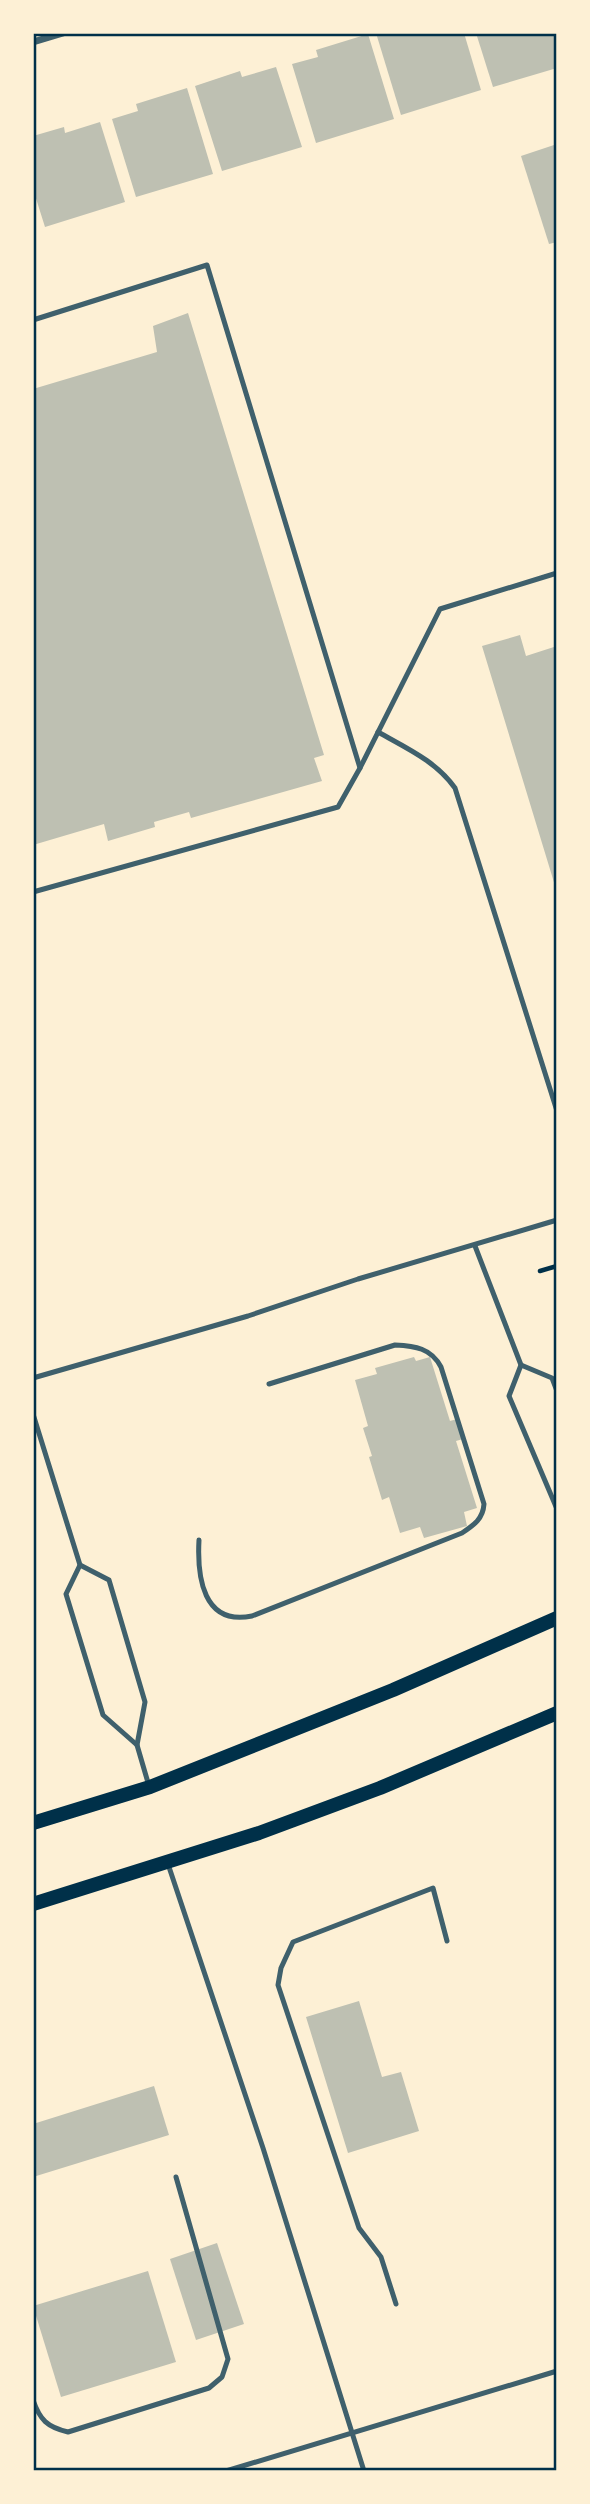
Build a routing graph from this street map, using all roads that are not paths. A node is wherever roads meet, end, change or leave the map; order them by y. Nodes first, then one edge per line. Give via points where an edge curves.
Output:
1 (63, 33) edge
2 (33, 42) edge
3 (33, 320) edge
4 (557, 573) edge
5 (378, 732) junction
6 (360, 768) junction
7 (33, 892) edge
8 (557, 1111) edge
9 (557, 1220) edge
10 (475, 1246) junction
11 (521, 1364) junction
12 (33, 1378) edge
13 (269, 1384) dead end
14 (557, 1391) edge
15 (33, 1414) edge
16 (557, 1508) edge
17 (199, 1541) dead end
18 (80, 1565) junction
19 (557, 1618) edge
20 (33, 1668) edge
21 (33, 1679) edge
22 (557, 1713) edge
23 (137, 1745) junction
24 (150, 1787) junction
25 (33, 1823) edge
26 (167, 1863) junction
27 (33, 1904) edge
28 (447, 1941) dead end
29 (176, 2177) dead end
30 (396, 2304) dead end
31 (557, 2371) edge
32 (33, 2400) edge
33 (352, 2433) junction
34 (226, 2471) edge
35 (363, 2471) edge

1 - 2 street
3 - 6 lane via 207,265
4 - 5 lane via 440,609
5 - 6 lane
5 - 8 lane via 433,763 456,788
6 - 7 lane via 338,807
9 - 10 lane
10 - 11 lane
10 - 12 lane
11 - 14 lane via 552,1378
11 - 16 lane via 509,1396
13 - 17 lane via 395,1345 430,1353 441,1367 484,1512 462,1533 241,1619 224,1614 207,1598 200,1582
15 - 18 lane
18 - 23 lane via 109,1580 145,1702
18 - 23 lane via 66,1594 103,1715
19 - 24 main road via 393,1690
20 - 21 lane
22 - 26 main road via 380,1788
23 - 24 lane
24 - 25 main road
26 - 27 main road
26 - 33 lane via 264,2148
28 - 30 lane via 433,1888 293,1942 278,1985 359,2228 382,2257
29 - 32 lane via 228,2359 222,2377 209,2388 68,2432 50,2428 38,2416
31 - 33 lane
33 - 34 lane
33 - 35 lane

